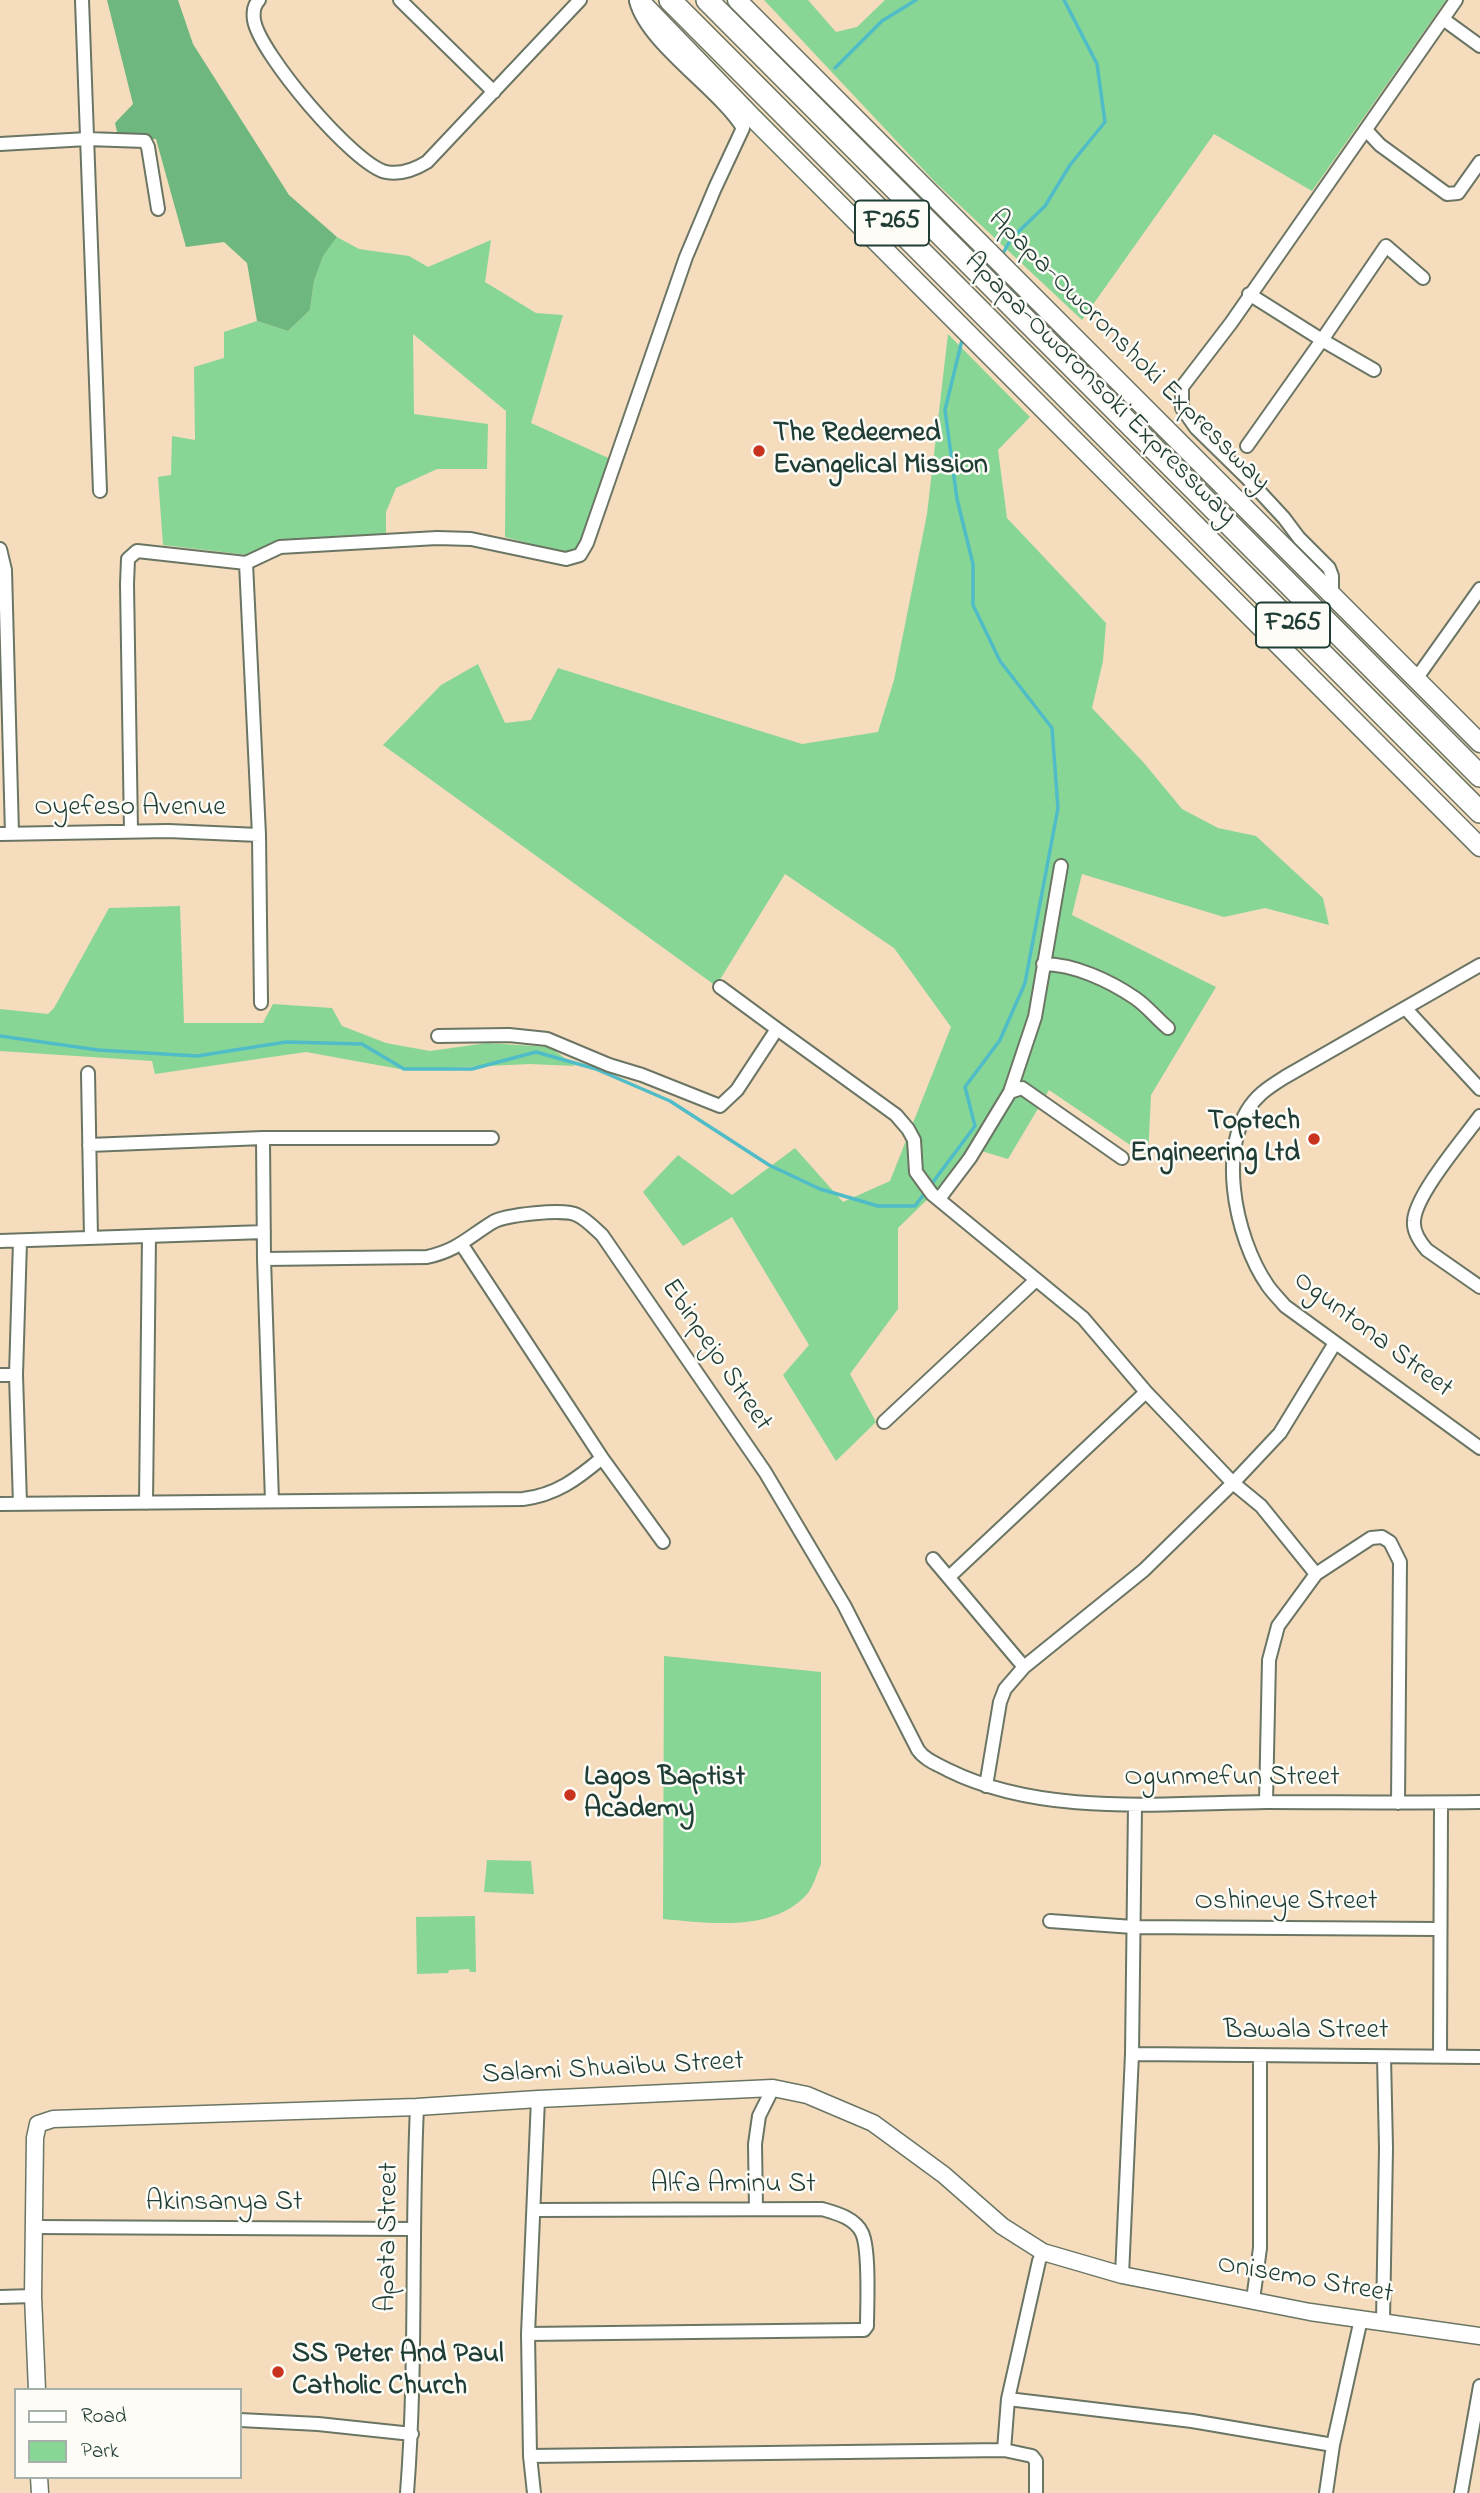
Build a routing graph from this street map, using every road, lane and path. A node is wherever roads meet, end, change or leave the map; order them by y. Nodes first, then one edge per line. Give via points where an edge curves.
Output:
1 (82, 0) edge
2 (259, 0) edge
3 (400, 0) edge
4 (580, 0) edge
5 (637, 0) edge
6 (707, 0) edge
7 (737, 0) edge
8 (1456, 0) edge
9 (674, 4) edge
10 (1443, 19) junction
11 (1480, 46) edge
12 (494, 92) junction
13 (1366, 130) junction
14 (88, 139) junction
15 (0, 144) edge
16 (1480, 162) edge
17 (158, 209) dead end
18 (1423, 278) dead end
19 (1249, 294) junction
20 (1322, 341) junction
21 (1374, 370) dead end
22 (1247, 446) dead end
23 (100, 491) dead end
24 (0, 548) edge
25 (246, 563) junction
26 (1480, 589) edge
27 (1332, 595) junction
28 (1416, 680) junction
29 (4, 689) edge
30 (1480, 743) edge
31 (1480, 776) edge
32 (1480, 812) edge
33 (131, 831) junction
34 (6, 834) edge
35 (259, 835) junction
36 (1480, 847) edge
37 (1061, 866) dead end
38 (1043, 964) junction
39 (1480, 965) edge
40 (720, 987) dead end
41 (261, 1003) dead end
42 (1406, 1009) junction
43 (1168, 1028) dead end
44 (777, 1030) junction
45 (438, 1036) dead end
46 (88, 1073) dead end
47 (1480, 1089) edge
48 (1010, 1092) junction
49 (1480, 1116) edge
50 (263, 1138) junction
51 (492, 1138) dead end
52 (89, 1145) junction
53 (1122, 1158) dead end
54 (936, 1197) junction
55 (264, 1232) junction
56 (149, 1236) junction
57 (91, 1238) junction
58 (0, 1241) edge
59 (20, 1241) junction
60 (461, 1245) junction
61 (264, 1259) junction
62 (1036, 1280) junction
63 (1480, 1287) edge
64 (1335, 1343) junction
65 (0, 1375) edge
66 (16, 1375) junction
67 (1146, 1392) junction
68 (884, 1422) dead end
69 (1480, 1448) edge
70 (602, 1458) junction
71 (1233, 1483) junction
72 (272, 1501) junction
73 (146, 1503) junction
74 (0, 1504) edge
75 (20, 1504) junction
76 (663, 1542) dead end
77 (933, 1559) dead end
78 (1316, 1574) junction
79 (949, 1577) junction
80 (1024, 1667) junction
81 (986, 1786) junction
82 (1266, 1802) junction
83 (1480, 1802) edge
84 (1398, 1803) junction
85 (1441, 1803) junction
86 (1135, 1805) junction
87 (1050, 1922) dead end
88 (1133, 1927) junction
89 (1439, 1929) junction
90 (1132, 2054) junction
91 (1260, 2056) junction
92 (1440, 2056) junction
93 (1384, 2057) junction
94 (1480, 2057) edge
95 (773, 2088) junction
96 (538, 2099) junction
97 (417, 2107) junction
98 (756, 2208) junction
99 (535, 2210) junction
100 (35, 2227) junction
101 (413, 2229) junction
102 (1044, 2252) junction
103 (1122, 2275) junction
104 (33, 2296) junction
105 (0, 2297) edge
106 (1253, 2300) junction
107 (1361, 2319) junction
108 (1383, 2321) junction
109 (528, 2334) junction
110 (1480, 2336) edge
111 (1480, 2386) edge
112 (37, 2388) edge
113 (1008, 2399) junction
114 (242, 2420) edge
115 (412, 2434) junction
116 (1333, 2445) junction
117 (1004, 2450) junction
118 (530, 2456) junction
119 (1473, 2464) edge
120 (407, 2493) edge
121 (534, 2493) edge
122 (1036, 2493) edge
123 (1326, 2493) edge
124 (1461, 2493) edge

1 - 14 street
2 - 12 street via 255,4 257,30 286,75 313,112 366,162 384,172 414,170 427,162
3 - 12 street
4 - 12 street
5 - 25 street via 638,10 654,33 743,128 686,257 580,555 566,559 471,539 437,538 280,547
5 - 36 main road, Apapa-Oworonsoki Expressway
6 - 31 highway, Apapa-Oworonsoki Expressway / F265
7 - 27 main road, Apapa-Oworonshoki Expressway
8 - 10 street
9 - 32 highway, Apapa-Oworonsoki Expressway / F265
10 - 11 street
10 - 13 street
13 - 16 street via 1447,194 1458,193
13 - 19 street
14 - 15 street
14 - 17 street via 145,141
14 - 23 street
18 - 20 street via 1386,246
19 - 20 street
19 - 27 street via 1182,387 1182,408 1329,568
20 - 21 street
20 - 22 street
24 - 29 street via 5,570
25 - 33 street via 137,551 128,559
25 - 35 street
26 - 28 street
27 - 28 main road, Apapa-Oworonshoki Expressway
28 - 30 main road, Apapa-Oworonshoki Expressway
29 - 34 street
33 - 34 street, Oyefeso Avenue
33 - 35 street, Oyefeso Avenue
35 - 41 street
37 - 38 street
38 - 43 street via 1058,964 1095,977 1136,999
38 - 48 street via 1035,1017
39 - 42 street, Oguntona Street
40 - 44 street
42 - 47 street
42 - 64 street, Oguntona Street via 1261,1093 1242,1123 1235,1145 1237,1206 1254,1262 1285,1306
44 - 45 street via 737,1090 720,1106 547,1039
44 - 54 street via 895,1115 914,1140 916,1172
46 - 52 street
48 - 53 street via 1022,1088
48 - 54 street via 970,1158
49 - 63 street via 1420,1198 1413,1222 1427,1250
50 - 51 street
50 - 52 street
50 - 55 street
52 - 57 street
54 - 62 street
55 - 56 street
55 - 61 street
56 - 57 street
56 - 73 street
57 - 59 street
58 - 59 street
59 - 66 street
60 - 61 street, Ebinpejo Street via 426,1257
60 - 70 street
60 - 81 street, Ebinpejo Street via 495,1220 534,1213 575,1213 603,1235 765,1472 844,1605 922,1756
61 - 72 street
62 - 67 street via 1083,1318
62 - 68 street
64 - 69 street, Oguntona Street
64 - 71 street via 1280,1433
65 - 66 street
66 - 75 street
67 - 71 street
67 - 79 street
70 - 72 street via 542,1497
70 - 76 street
71 - 78 street via 1261,1506
71 - 80 street via 1144,1570
72 - 73 street
73 - 75 street
74 - 75 street
77 - 79 street
78 - 82 street via 1278,1626 1272,1643
78 - 84 street via 1371,1538 1390,1542 1400,1562
79 - 80 street
80 - 81 street via 1000,1702
81 - 86 street, Ogunmefun Street via 1045,1798
82 - 84 street, Ogunmefun Street
82 - 86 street, Ogunmefun Street
83 - 85 street, Ogunmefun Street
84 - 85 street, Ogunmefun Street
85 - 89 street
86 - 88 street
87 - 88 street, Oshineye Street
88 - 89 street, Oshineye Street
88 - 90 street
89 - 92 street
90 - 91 street, Bawala Street
90 - 103 street
91 - 93 street, Bawala Street
91 - 106 street via 1260,2248
92 - 93 street, Bawala Street
92 - 94 street, Bawala Street
93 - 108 street
95 - 96 street, Salami Shuaibu Street
95 - 98 street via 759,2116 755,2144
95 - 102 street, Salami Shuaibu Street via 807,2095 873,2123 916,2152 1002,2226
96 - 97 street, Salami Shuaibu Street
96 - 99 street
97 - 100 street, Salami Shuaibu Street via 53,2119 38,2124 35,2138
97 - 101 street, Apata Street
98 - 99 street, Alfa Aminu St
98 - 109 street, Alfa Aminu St via 822,2208 846,2217 862,2233 867,2266 864,2330
99 - 109 street
100 - 101 street, Akinsanya St
100 - 104 street
101 - 115 street, Apata Street
102 - 103 street, Salami Shuaibu Street
102 - 113 street
103 - 106 street, Onisemo Street
104 - 105 street
104 - 112 street
106 - 107 street, Onisemo Street
107 - 108 street, Onisemo Street
107 - 116 street
108 - 110 street, Onisemo Street
109 - 118 street
111 - 119 street
113 - 116 street via 1192,2421
113 - 117 street
114 - 115 street
115 - 120 street, Apata Street
116 - 123 street
117 - 118 street
117 - 122 street via 1036,2461
118 - 121 street
119 - 124 street

